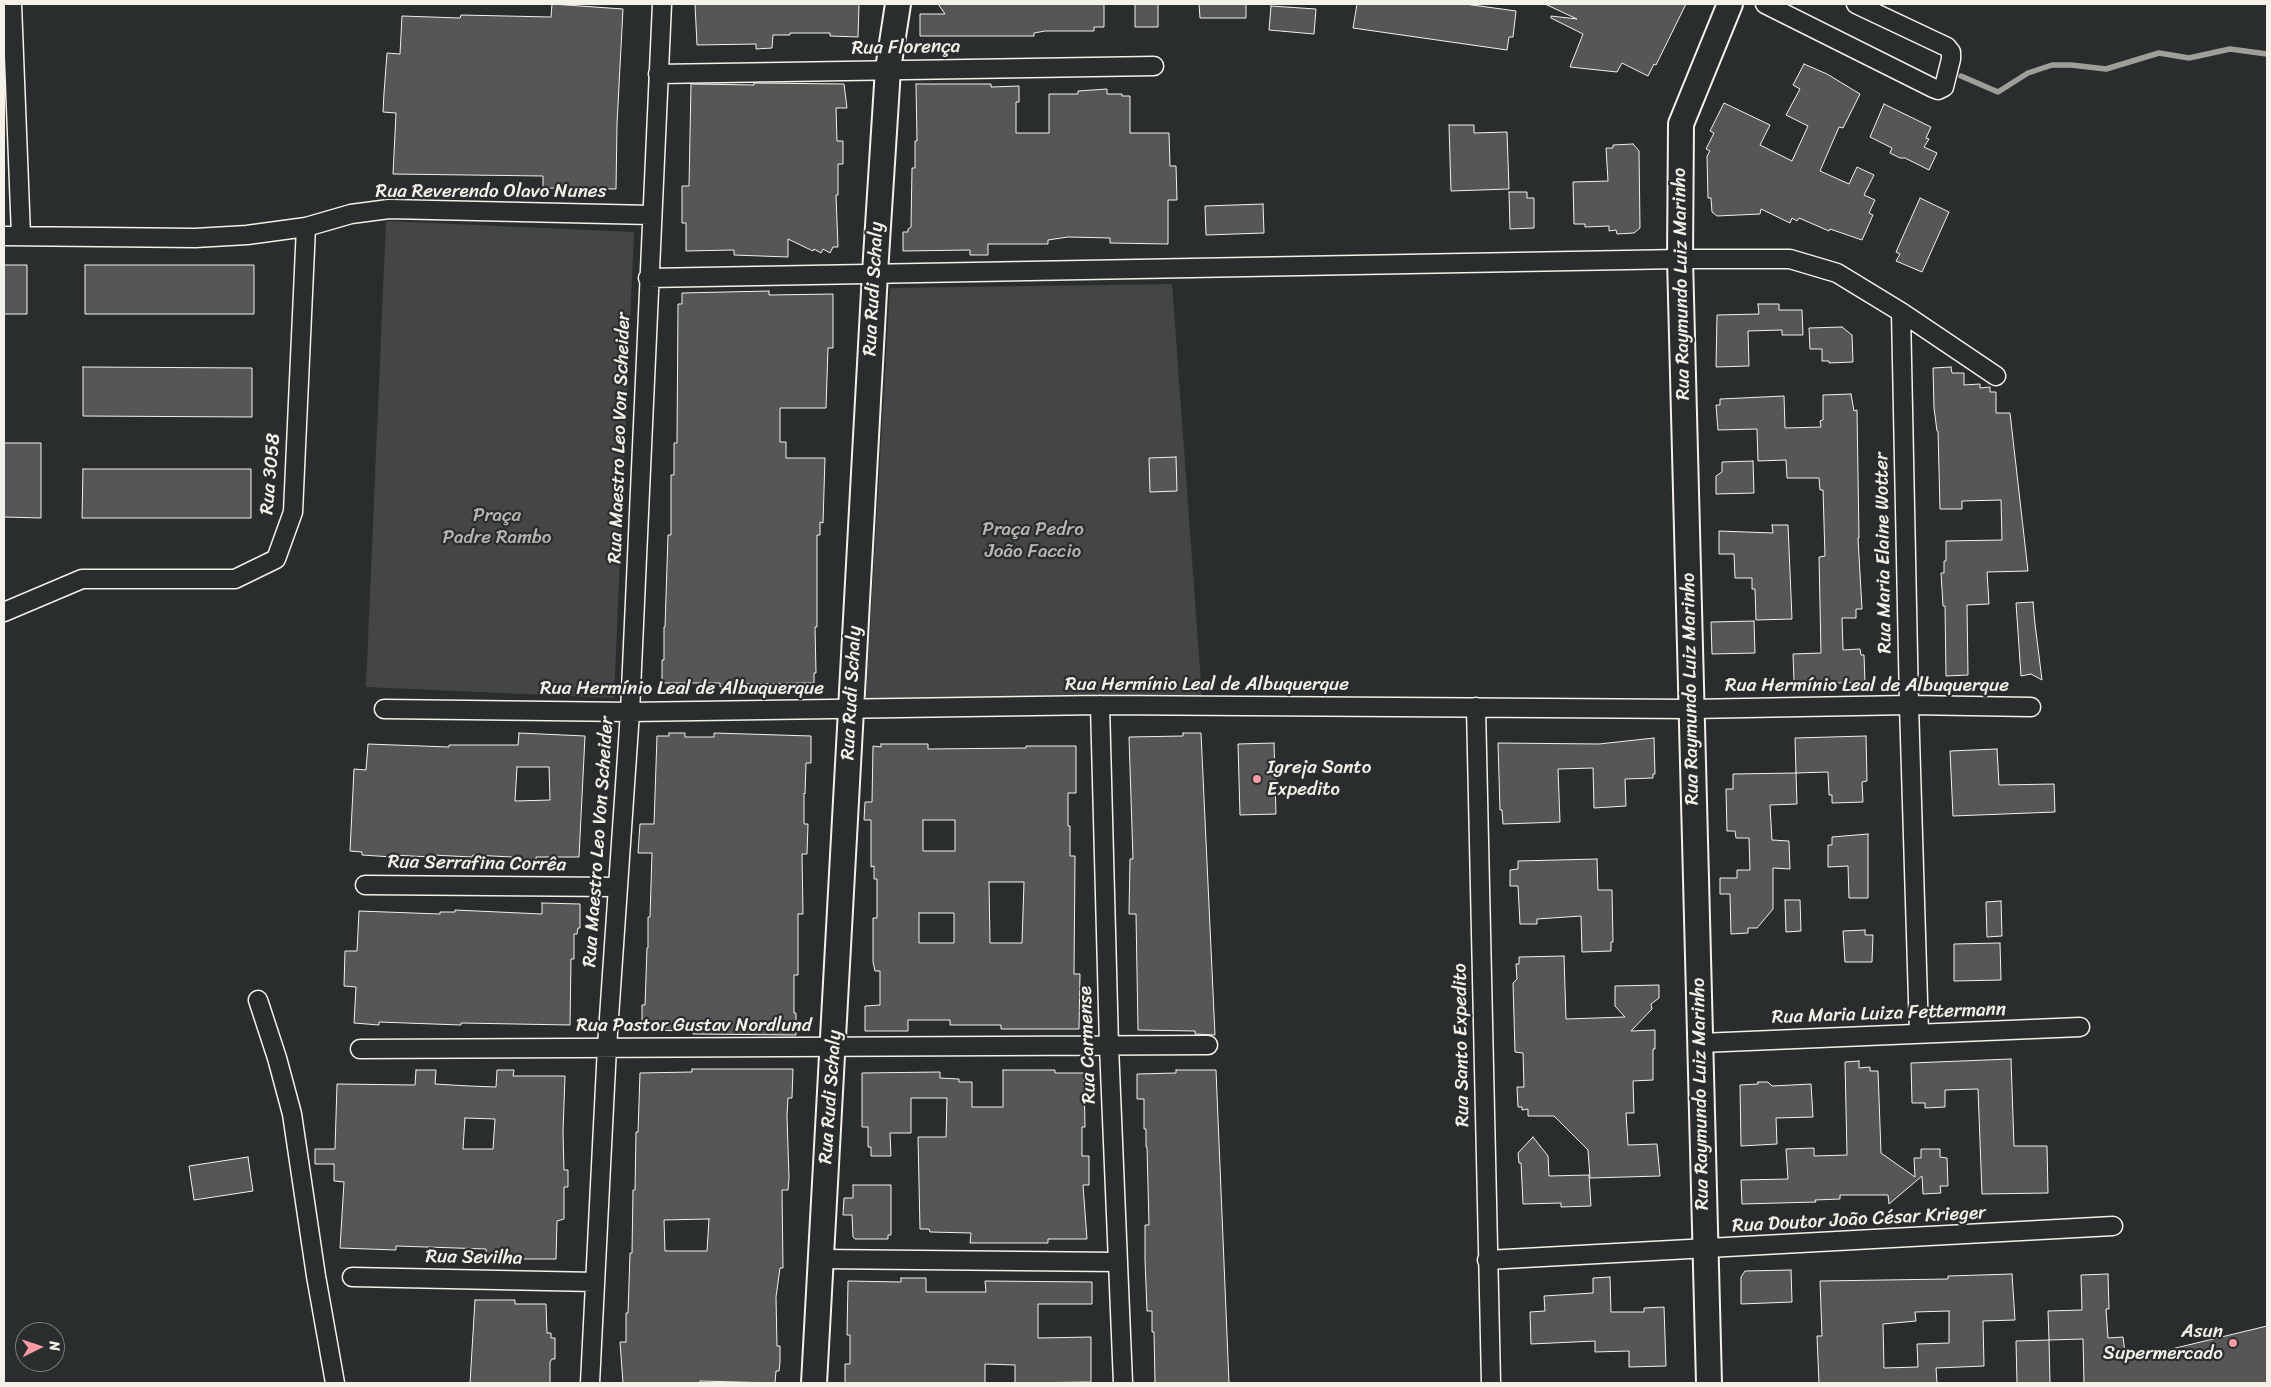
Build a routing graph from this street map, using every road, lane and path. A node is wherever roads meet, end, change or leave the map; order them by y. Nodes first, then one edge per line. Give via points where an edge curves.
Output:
1 (12, 4) edge
2 (662, 4) edge
3 (898, 4) edge
4 (1730, 4) edge
5 (1766, 4) edge
6 (1856, 4) edge
7 (8, 24) edge
8 (1154, 66) dead end
9 (888, 69) junction
10 (658, 74) junction
11 (651, 215) junction
12 (306, 227) junction
13 (12, 236) edge
14 (1680, 259) junction
15 (875, 273) junction
16 (648, 278) junction
17 (1900, 312) junction
18 (1996, 376) dead end
19 (4, 612) edge
20 (1100, 705) junction
21 (1909, 705) junction
22 (1476, 707) junction
23 (2031, 707) dead end
24 (384, 709) dead end
25 (852, 709) junction
26 (1691, 709) junction
27 (630, 712) junction
28 (366, 884) dead end
29 (617, 887) junction
30 (258, 1000) dead end
31 (2080, 1027) dead end
32 (1919, 1033) junction
33 (1701, 1043) junction
34 (1208, 1045) dead end
35 (834, 1046) junction
36 (1109, 1046) junction
37 (606, 1047) junction
38 (360, 1049) dead end
39 (2113, 1226) dead end
40 (1705, 1250) junction
41 (820, 1259) junction
42 (1488, 1260) junction
43 (1118, 1262) junction
44 (352, 1278) dead end
45 (595, 1282) junction
46 (335, 1383) edge
47 (590, 1383) edge
48 (814, 1383) edge
49 (1123, 1383) edge
50 (1491, 1383) edge
51 (1710, 1383) edge

1 - 7 street
2 - 10 street, Rua Maestro Leo Von Scheider
3 - 9 street, Rua Rudi Schaly
4 - 14 street, Rua Raymundo Luiz Marinho via 1681,124
5 - 6 street via 1932,88 1944,87 1951,59 1947,47
7 - 13 street
8 - 9 street, Rua Florença
9 - 10 street, Rua Florença
9 - 15 street, Rua Rudi Schaly
10 - 11 street, Rua Maestro Leo Von Scheider
11 - 12 street, Rua Reverendo Olavo Nunes via 389,208
11 - 16 street, Rua Maestro Leo Von Scheider
12 - 13 street, Rua Reverendo Olavo Nunes via 195,238
12 - 19 street, Rua 3058 via 293,512 276,559 234,579 82,579
14 - 15 street
14 - 17 street via 1790,259 1837,273
14 - 26 street, Rua Raymundo Luiz Marinho
15 - 16 street
15 - 25 street, Rua Rudi Schaly
16 - 27 street, Rua Maestro Leo Von Scheider
17 - 18 street
17 - 21 street, Rua Maria Elaine Wotter
20 - 22 street, Rua Hermínio Leal de Albuquerque
20 - 25 street, Rua Hermínio Leal de Albuquerque
20 - 36 street, Rua Carmense
21 - 23 street, Rua Hermínio Leal de Albuquerque
21 - 26 street, Rua Hermínio Leal de Albuquerque
21 - 32 street, Rua Maria Elaine Wotter
22 - 26 street, Rua Hermínio Leal de Albuquerque
22 - 42 street, Rua Santo Expedito
24 - 27 street, Rua Hermínio Leal de Albuquerque
25 - 27 street, Rua Hermínio Leal de Albuquerque
25 - 35 street, Rua Rudi Schaly
26 - 33 street, Rua Raymundo Luiz Marinho
27 - 29 street, Rua Maestro Leo Von Scheider
28 - 29 street, Rua Serrafina Corrêa
29 - 37 street, Rua Maestro Leo Von Scheider
30 - 46 street via 292,1114
31 - 32 street, Rua Maria Luiza Fettermann
32 - 33 street, Rua Maria Luiza Fettermann
33 - 40 street, Rua Raymundo Luiz Marinho
34 - 36 street, Rua Pastor Gustav Nordlund
35 - 36 street, Rua Pastor Gustav Nordlund
35 - 37 street, Rua Pastor Gustav Nordlund
35 - 41 street, Rua Rudi Schaly
36 - 43 street, Rua Carmense
37 - 38 street, Rua Pastor Gustav Nordlund
37 - 45 street, Rua Maestro Leo Von Scheider
39 - 40 street, Rua Doutor João César Krieger
40 - 42 street, Rua Doutor João César Krieger
40 - 51 street, Rua Raymundo Luiz Marinho
41 - 43 street
41 - 48 street, Rua Rudi Schaly
42 - 50 street, Rua Santo Expedito
43 - 49 street, Rua Carmense
44 - 45 street, Rua Sevilha
45 - 47 street, Rua Maestro Leo Von Scheider

